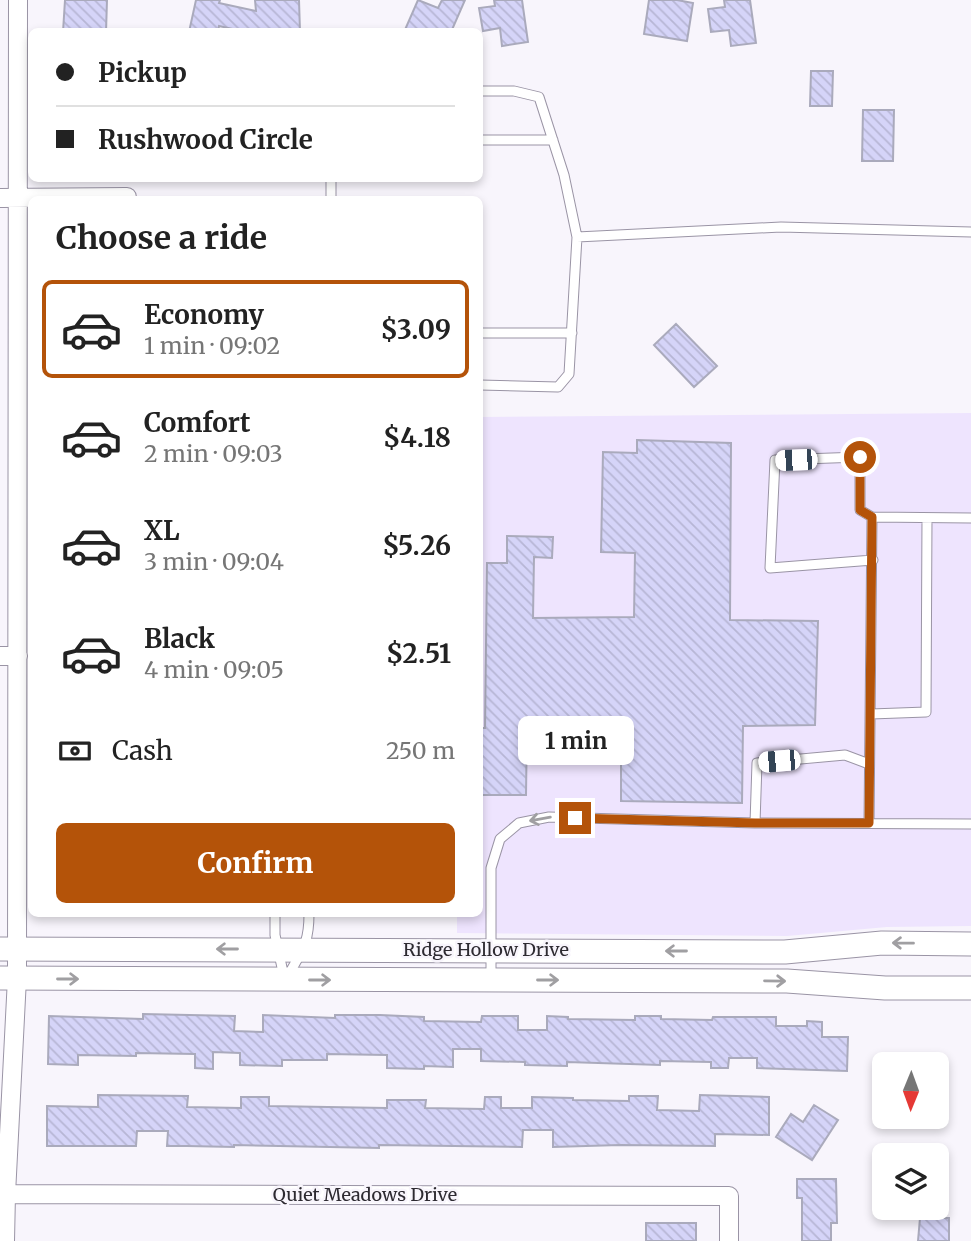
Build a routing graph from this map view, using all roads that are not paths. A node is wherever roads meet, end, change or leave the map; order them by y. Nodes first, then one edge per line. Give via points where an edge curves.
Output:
1 (18, 0) edge
2 (483, 91) edge
3 (483, 140) edge
4 (553, 140) junction
5 (8, 198) edge
6 (28, 198) edge
7 (971, 232) edge
8 (577, 236) junction
9 (483, 333) edge
10 (572, 333) junction
11 (483, 385) edge
12 (8, 426) edge
13 (872, 517) junction
14 (927, 518) junction
15 (971, 518) edge
16 (873, 560) junction
17 (9, 656) edge
18 (871, 714) junction
19 (869, 764) junction
20 (755, 823) junction
21 (869, 823) junction
22 (971, 824) edge
23 (275, 917) edge
24 (309, 917) edge
25 (971, 944) edge
26 (8, 949) edge
27 (303, 949) junction
28 (278, 950) junction
29 (492, 950) junction
30 (8, 978) edge
31 (491, 979) junction
32 (285, 980) junction
33 (971, 988) edge
34 (3, 1194) edge
35 (5, 1241) edge
36 (729, 1241) edge

1 - 5 street
2 - 4 lane via 539,97
3 - 4 lane
4 - 8 lane
5 - 6 street
5 - 12 street
7 - 8 lane via 781,227
8 - 10 lane
9 - 10 lane
10 - 11 lane via 569,374 558,387
12 - 17 street
13 - 14 lane
13 - 16 lane
13 - 16 lane via 860,510 860,457 775,460 770,568
14 - 15 lane
14 - 18 lane via 926,712
16 - 18 lane
17 - 26 street
18 - 19 lane
19 - 20 lane via 845,755 757,763
19 - 21 lane
20 - 21 lane
20 -> 29 lane via 549,817 519,823 500,839 491,869
21 - 22 lane
23 - 28 lane
24 - 27 lane
25 -> 29 street, Ridge Hollow Drive via 882,943 785,952
28 -> 26 street, Ridge Hollow Drive
26 - 30 street
27 - 28 street, Ridge Hollow Drive
27 - 29 street, Ridge Hollow Drive
27 - 32 lane
28 - 32 lane
29 - 31 lane
30 -> 32 street, Ridge Hollow Drive
30 - 34 street
32 -> 31 street, Ridge Hollow Drive
31 -> 33 street, Ridge Hollow Drive via 787,981
34 - 35 street
34 - 36 street, Quiet Meadows Drive via 729,1196

